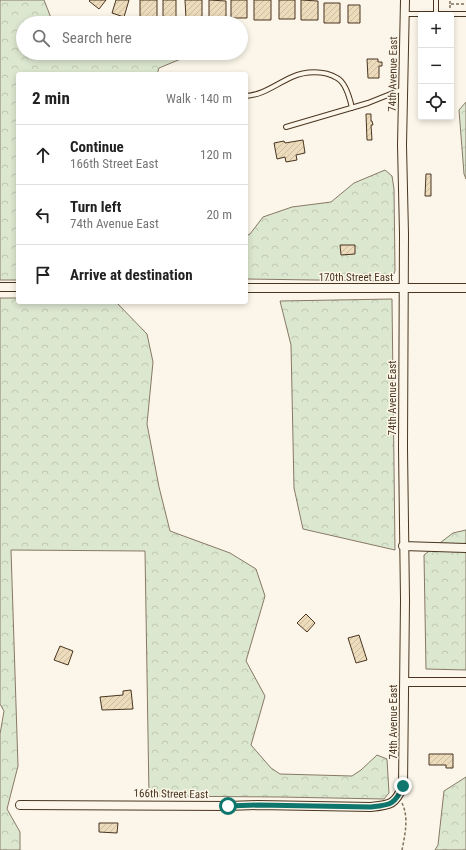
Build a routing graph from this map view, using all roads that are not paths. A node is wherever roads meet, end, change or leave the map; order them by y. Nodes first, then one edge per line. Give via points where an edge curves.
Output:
1 (405, 0) edge
2 (436, 0) edge
3 (436, 12) edge
4 (405, 14) junction
5 (418, 14) edge
6 (454, 14) edge
7 (466, 14) edge
8 (403, 89) junction
9 (248, 96) edge
10 (352, 108) junction
11 (286, 127) dead end
12 (0, 287) edge
13 (16, 287) edge
14 (248, 288) edge
15 (404, 288) junction
16 (466, 288) edge
17 (403, 546) junction
18 (466, 548) edge
19 (404, 682) junction
20 (466, 682) edge
21 (393, 803) joint
22 (20, 805) dead end

1 - 4 street, 74th Avenue East
2 - 3 lane
4 - 5 lane
4 - 8 street, 74th Avenue East
6 - 7 lane
8 - 10 lane
8 - 15 street, 74th Avenue East
9 - 10 lane via 255,96 293,76 318,72 338,78 347,92
10 - 11 lane
12 - 13 street
14 - 15 street, 170th Street East
15 - 16 street, 170th Street East
15 - 17 street, 74th Avenue East
17 - 18 street
17 - 19 street, 74th Avenue East
19 - 20 street
19 - 21 street, 74th Avenue East via 403,786
21 - 22 street, 166th Street East via 371,807

